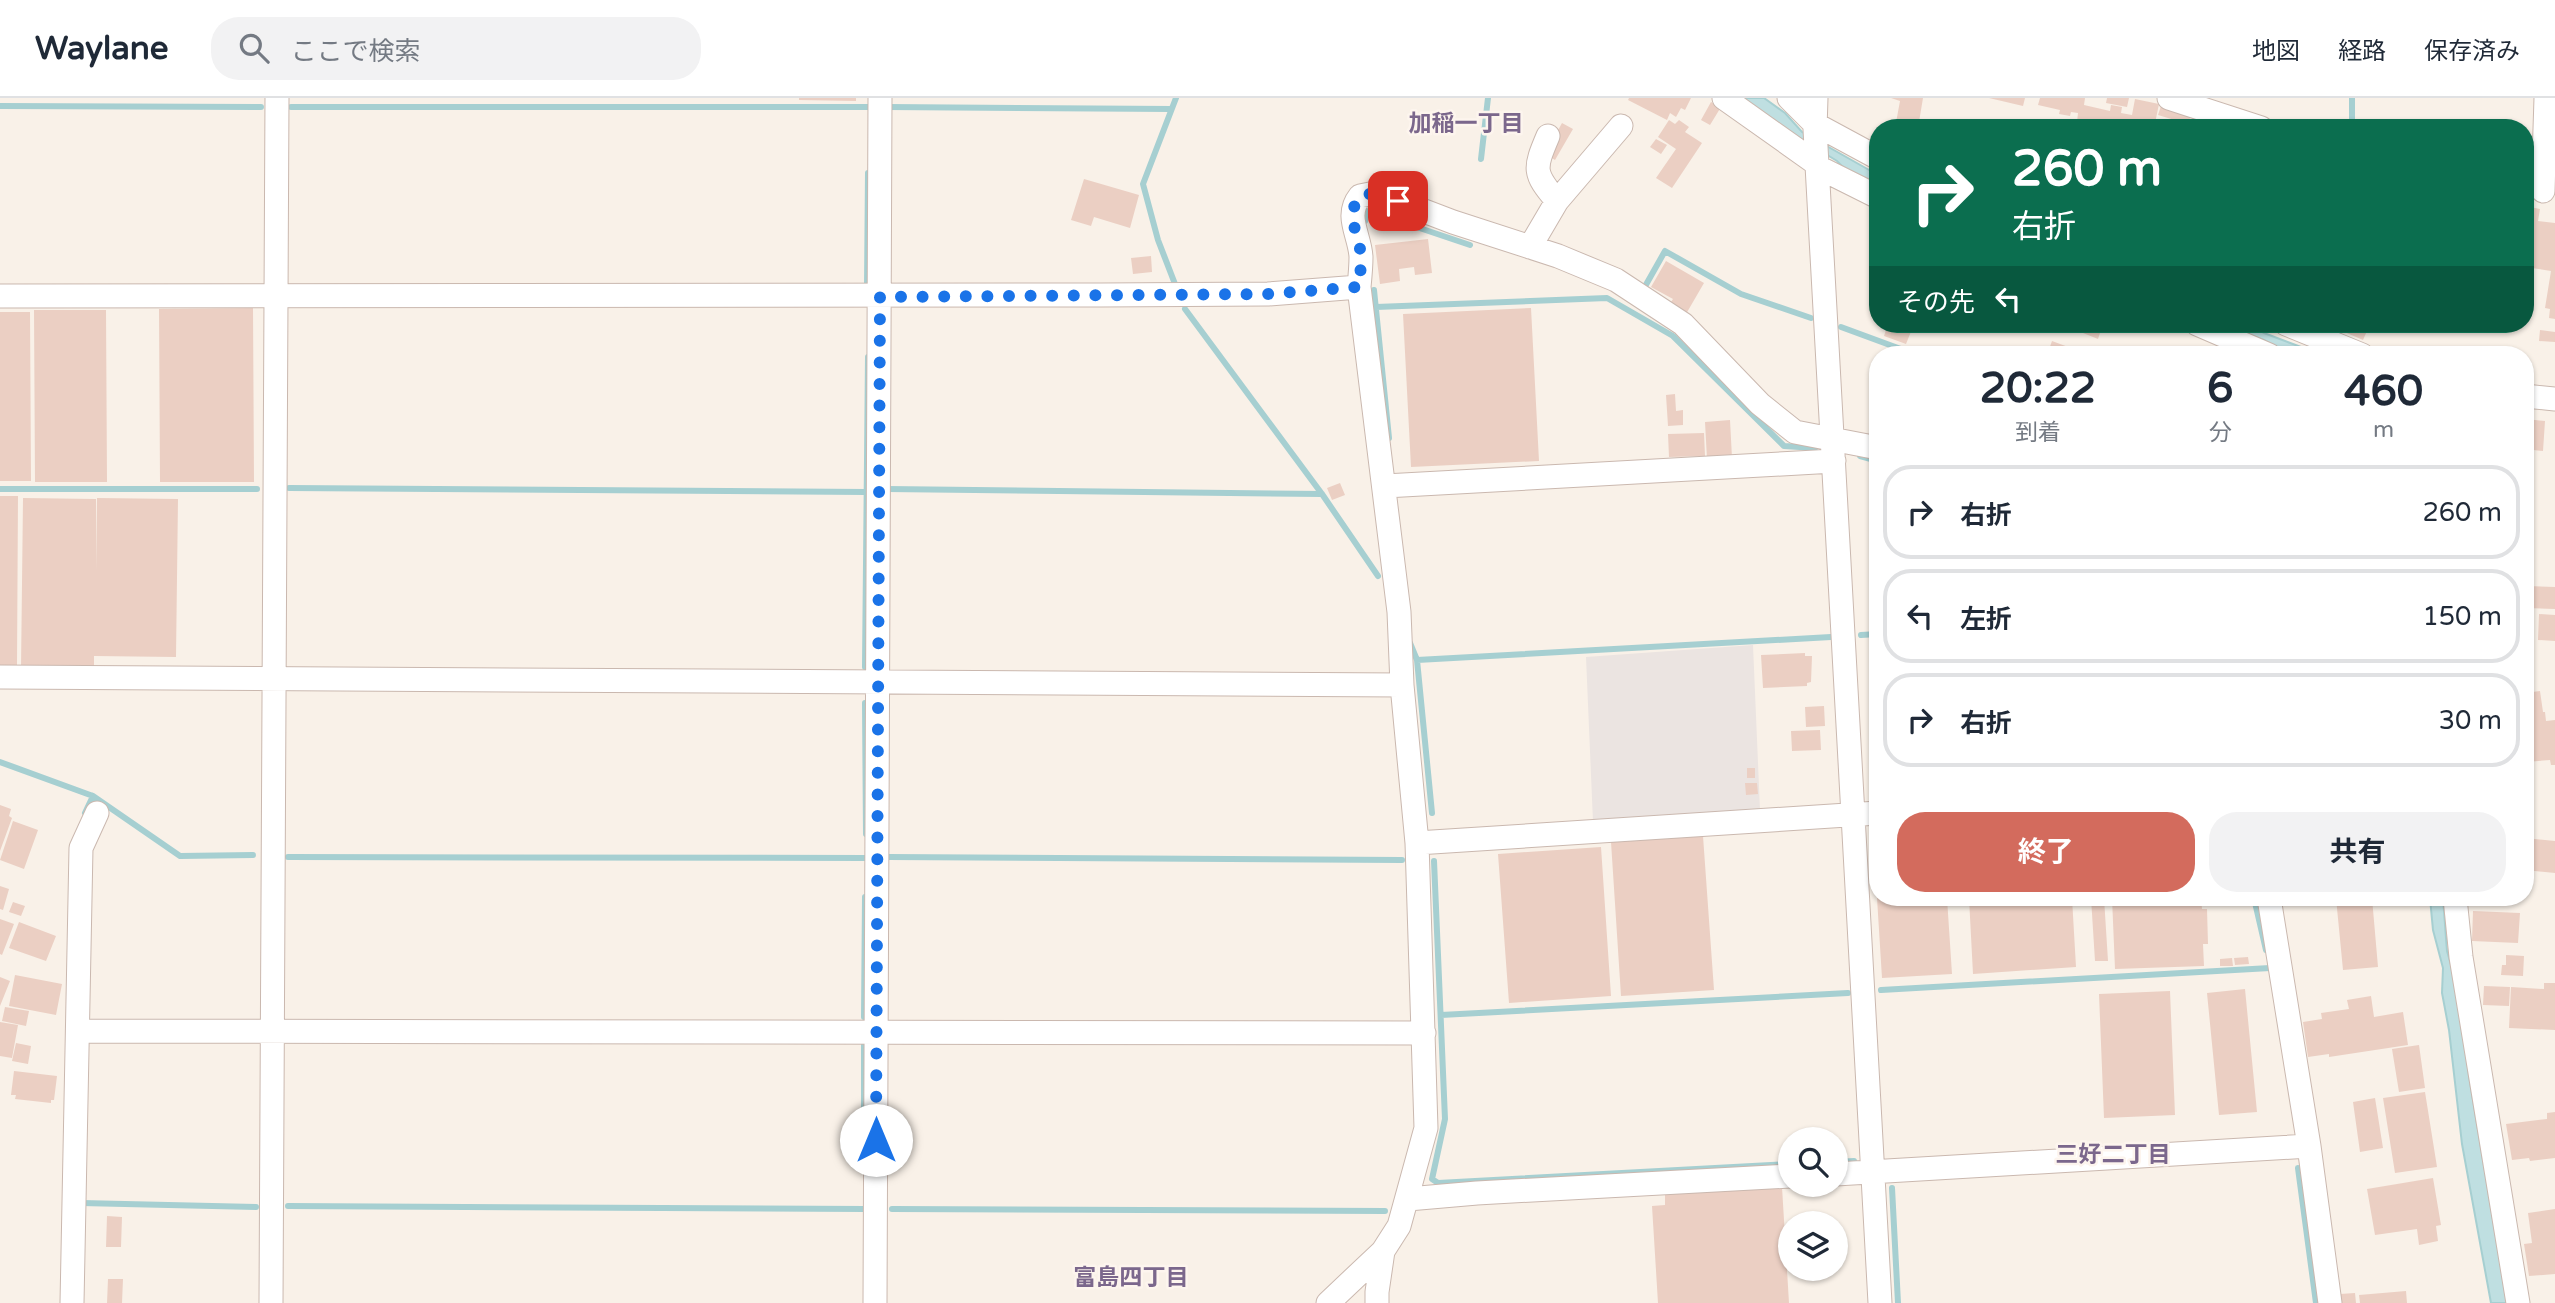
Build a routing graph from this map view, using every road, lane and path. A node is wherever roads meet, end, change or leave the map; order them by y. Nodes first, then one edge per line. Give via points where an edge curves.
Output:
1 (276, 98) edge
2 (880, 98) edge
3 (1724, 98) edge
4 (1789, 98) edge
5 (1816, 98) edge
6 (2169, 98) edge
7 (2546, 98) edge
8 (2233, 119) edge
9 (1621, 126) dead end
10 (1815, 126) junction
11 (1548, 136) dead end
12 (1869, 153) edge
13 (1817, 164) junction
14 (2541, 191) edge
15 (1869, 192) edge
16 (1557, 201) junction
17 (1530, 247) junction
18 (1359, 287) junction
19 (0, 296) edge
20 (274, 297) junction
21 (880, 297) junction
22 (2218, 333) edge
23 (2308, 333) edge
24 (2248, 346) edge
25 (2340, 346) edge
26 (1869, 448) edge
27 (1834, 450) junction
28 (1385, 486) junction
29 (0, 677) edge
30 (276, 680) junction
31 (878, 682) junction
32 (1402, 685) junction
33 (97, 813) dead end
34 (1869, 813) edge
35 (1854, 814) junction
36 (1417, 843) junction
37 (2271, 906) edge
38 (2456, 906) edge
39 (78, 1031) junction
40 (272, 1031) junction
41 (877, 1032) junction
42 (1424, 1032) junction
43 (2309, 1146) junction
44 (1873, 1172) junction
45 (1848, 1173) edge
46 (1778, 1177) edge
47 (1408, 1199) junction
48 (1383, 1251) junction
49 (72, 1303) edge
50 (271, 1303) edge
51 (875, 1303) edge
52 (1328, 1303) edge
53 (1377, 1303) edge
54 (1880, 1303) edge
55 (2330, 1303) edge
56 (2518, 1303) edge

1 - 20 street
2 - 21 street
3 - 13 street
4 - 10 street
5 - 10 street
6 - 8 street
7 - 14 street
9 - 16 street
10 - 12 street
10 - 13 street
11 - 16 street via 1537,162 1538,174
13 - 15 street
13 - 27 street
16 - 17 street
17 - 18 street via 1398,201 1360,196 1353,204 1353,229 1361,255
17 - 27 street via 1627,287 1684,324 1760,404 1796,432
18 - 21 street via 1268,294
18 - 28 street
19 - 20 street
20 - 21 street
20 - 30 street
21 - 31 street
22 - 24 street
23 - 25 street
26 - 27 street
27 - 28 street
27 - 35 street
28 - 32 street
29 - 30 street
30 - 31 street
30 - 40 street
31 - 32 street
31 - 41 street
32 - 36 street
33 - 39 street via 81,848
34 - 35 street
35 - 36 street
35 - 44 street
36 - 42 street
37 - 43 street
38 - 56 street
39 - 40 street
39 - 49 street
40 - 41 street
40 - 50 street
41 - 42 street
41 - 51 street
42 - 47 street via 1426,1128
43 - 44 street
43 - 55 street
44 - 45 street
44 - 54 street
46 - 47 street
47 - 48 street via 1399,1226
48 - 52 street
48 - 53 street

